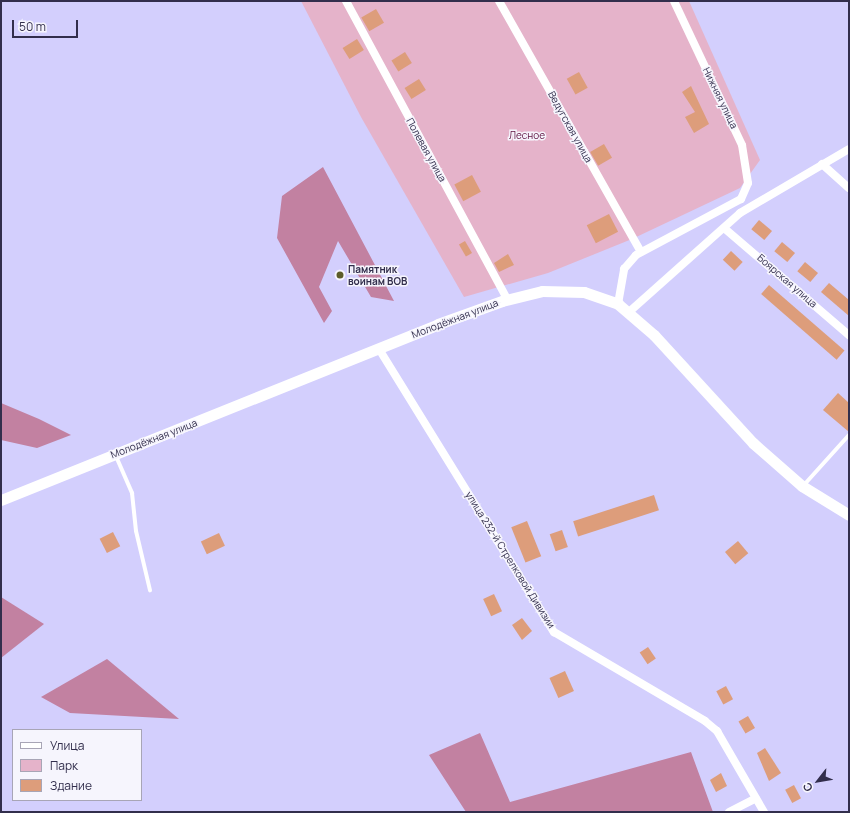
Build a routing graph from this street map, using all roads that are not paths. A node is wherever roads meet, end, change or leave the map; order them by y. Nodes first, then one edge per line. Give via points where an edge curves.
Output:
1 (346, 1) edge
2 (499, 1) edge
3 (674, 1) edge
4 (849, 148) edge
5 (822, 164) junction
6 (849, 188) edge
7 (724, 228) junction
8 (641, 252) junction
9 (507, 300) junction
10 (618, 304) junction
11 (629, 312) junction
12 (849, 335) edge
13 (379, 349) junction
14 (849, 435) edge
15 (115, 454) junction
16 (802, 486) junction
17 (3, 499) edge
18 (849, 515) edge
19 (150, 590) dead end
20 (756, 798) junction
21 (729, 812) edge
22 (764, 812) edge

1 - 9 street, Полевая улица
2 - 8 street, Ведугская улица
3 - 8 street, Нижняя улица via 742,145 748,183 741,199
4 - 5 street
5 - 6 street
5 - 7 street via 740,213
7 - 11 street
7 - 12 street, Боярская улица
8 - 10 street via 624,269
9 - 10 main road, Молодёжная улица via 542,291 584,292
9 - 13 main road, Молодёжная улица via 438,324
10 - 11 main road, Молодёжная улица
11 - 16 main road, Молодёжная улица via 659,340 753,443
13 - 15 main road, Молодёжная улица
13 - 20 street, улица 232-й Стрелковой Дивизии via 554,632 705,721 717,731
14 - 16 lane
15 - 17 main road, Молодёжная улица
15 - 19 lane via 132,493 136,531
16 - 18 main road, Молодёжная улица
20 - 21 street
20 - 22 street, улица 232-й Стрелковой Дивизии

